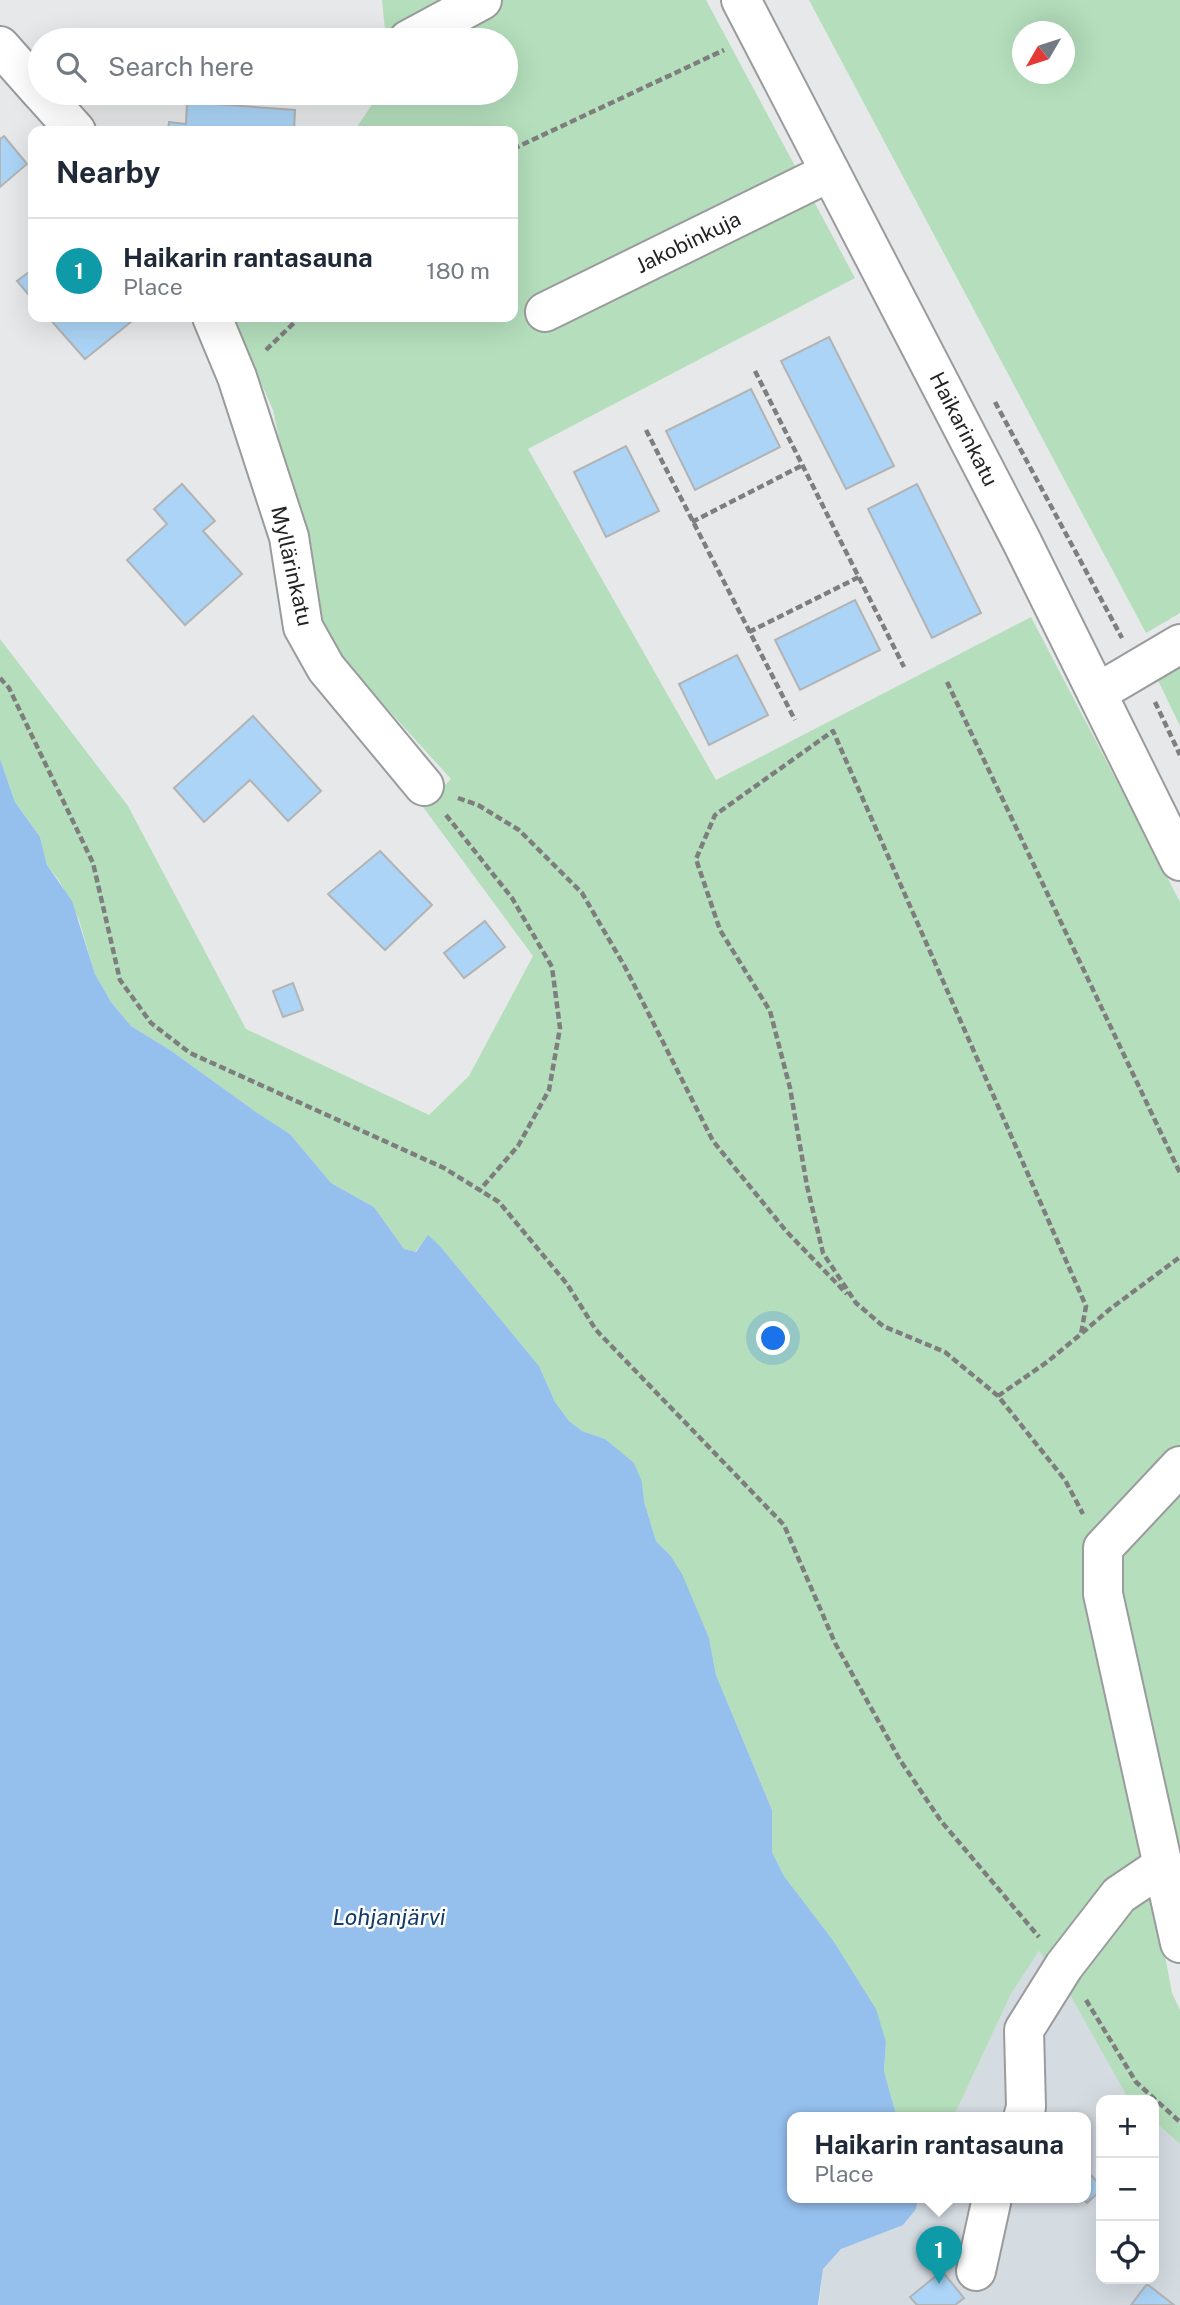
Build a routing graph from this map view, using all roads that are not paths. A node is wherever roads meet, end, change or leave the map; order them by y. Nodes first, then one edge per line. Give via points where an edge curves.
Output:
1 (482, 0) edge
2 (741, 0) edge
3 (430, 28) edge
4 (0, 46) edge
5 (28, 77) edge
6 (53, 105) edge
7 (72, 126) edge
8 (830, 172) junction
9 (545, 312) dead end
10 (214, 322) edge
11 (1180, 644) edge
12 (1097, 693) junction
13 (424, 786) road end
14 (1180, 861) edge
15 (1180, 1466) edge
16 (1162, 1866) junction
17 (1180, 1942) edge
18 (1025, 2112) edge
19 (991, 2203) edge
20 (976, 2271) dead end

1 - 3 street
2 - 8 street, Haikarinkatu
4 - 5 street
6 - 7 street
8 - 9 street, Jakobinkuja
8 - 12 street, Haikarinkatu
10 - 13 street, Myllärinkatu via 237,377 289,537 303,626 326,668
11 - 12 street
12 - 14 street, Haikarinkatu
15 - 16 street via 1103,1548 1104,1594
16 - 17 street
16 - 18 street via 1119,1895 1064,1966 1024,2030
19 - 20 street

